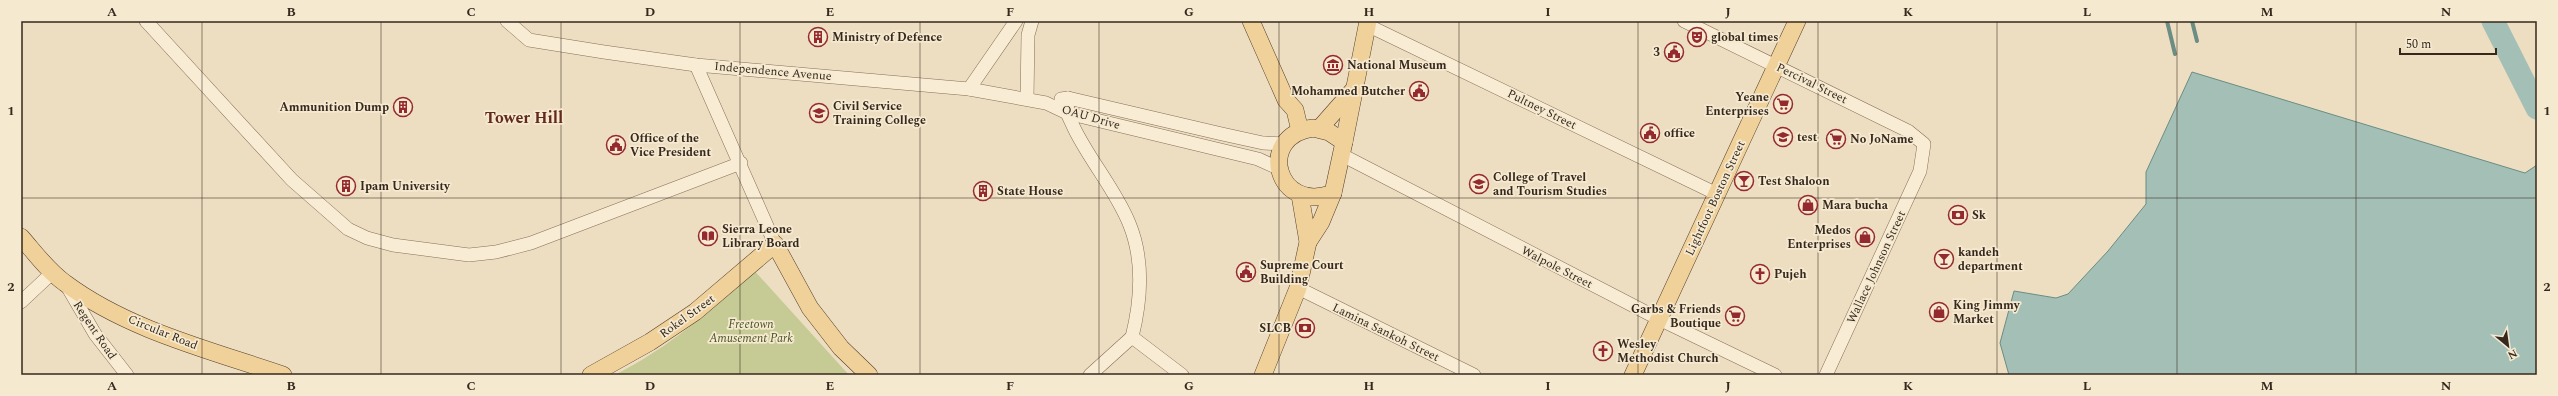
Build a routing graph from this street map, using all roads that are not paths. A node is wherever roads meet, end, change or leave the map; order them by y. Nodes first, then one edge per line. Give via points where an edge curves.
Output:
1 (146, 21) edge
2 (507, 21) edge
3 (1016, 21) edge
4 (1032, 21) edge
5 (1250, 21) edge
6 (1684, 21) edge
7 (1797, 21) edge
8 (1367, 23) edge
9 (696, 65) junction
10 (1776, 66) junction
11 (1356, 86) junction
12 (969, 89) junction
13 (1068, 98) junction
14 (1027, 99) junction
15 (1046, 103) junction
16 (1067, 113) junction
17 (1311, 129) junction
18 (1284, 144) junction
19 (1343, 149) junction
20 (1923, 158) joint
21 (741, 163) junction
22 (1278, 168) junction
23 (1333, 193) junction
24 (1717, 194) junction
25 (1300, 195) junction
26 (21, 237) edge
27 (1308, 242) junction
28 (775, 244) junction
29 (52, 273) junction
30 (66, 284) junction
31 (1298, 288) junction
32 (21, 302) edge
33 (1659, 319) junction
34 (1132, 337) junction
35 (124, 374) edge
36 (283, 375) edge
37 (591, 375) edge
38 (869, 375) edge
39 (1090, 375) edge
40 (1182, 375) edge
41 (1263, 375) edge
42 (1474, 375) edge
43 (1633, 375) edge
44 (1775, 375) edge
45 (1826, 375) edge

1 - 21 street via 292,180 348,229 367,238 393,245 469,255 496,252 531,243
2 - 9 street, Independence Avenue via 529,40
3 - 12 street
4 - 14 street via 1028,35
5 - 17 main road via 1286,100 1306,108
6 - 10 street, Percival Street
7 - 10 main road, Lightfoot Boston Street
8 - 11 main road
8 - 24 street, Pultney Street
9 - 12 street, Independence Avenue
9 - 21 street
10 - 20 street, Percival Street via 1908,131 1924,144
10 - 24 main road, Lightfoot Boston Street
11 - 17 main road
11 - 19 main road
12 - 14 street, Independence Avenue
13 - 15 street, OAU Drive
13 - 16 street
13 - 18 street, OAU Drive via 1263,143
14 - 15 street, Independence Avenue
15 - 16 street, OAU Drive
16 - 22 street, OAU Drive via 1258,159
16 - 34 street via 1094,166 1130,223 1136,244 1140,294
17 - 18 main road
17 - 19 main road via 1329,132
18 - 22 main road via 1280,151
19 - 23 main road
19 - 33 street, Walpole Street
20 - 45 street, Wallace Johnson Street via 1913,186
21 - 28 street
22 - 25 main road via 1283,180
23 - 25 main road via 1320,198
23 - 27 main road via 1321,222
24 - 33 main road, Lightfoot Boston Street
25 - 27 main road
26 - 29 main road
27 - 31 main road
28 - 37 main road, Rokel Street via 695,312 650,342
28 - 38 main road via 810,308 841,348
29 - 30 main road, Circular Road
29 - 32 street
30 - 35 street, Regent Road via 95,334
30 - 36 main road, Circular Road via 100,306 160,334
31 - 41 main road
31 - 42 street, Lamina Sankoh Street
33 - 43 main road, Lightfoot Boston Street
33 - 44 street, Walpole Street
34 - 39 street
34 - 40 street

